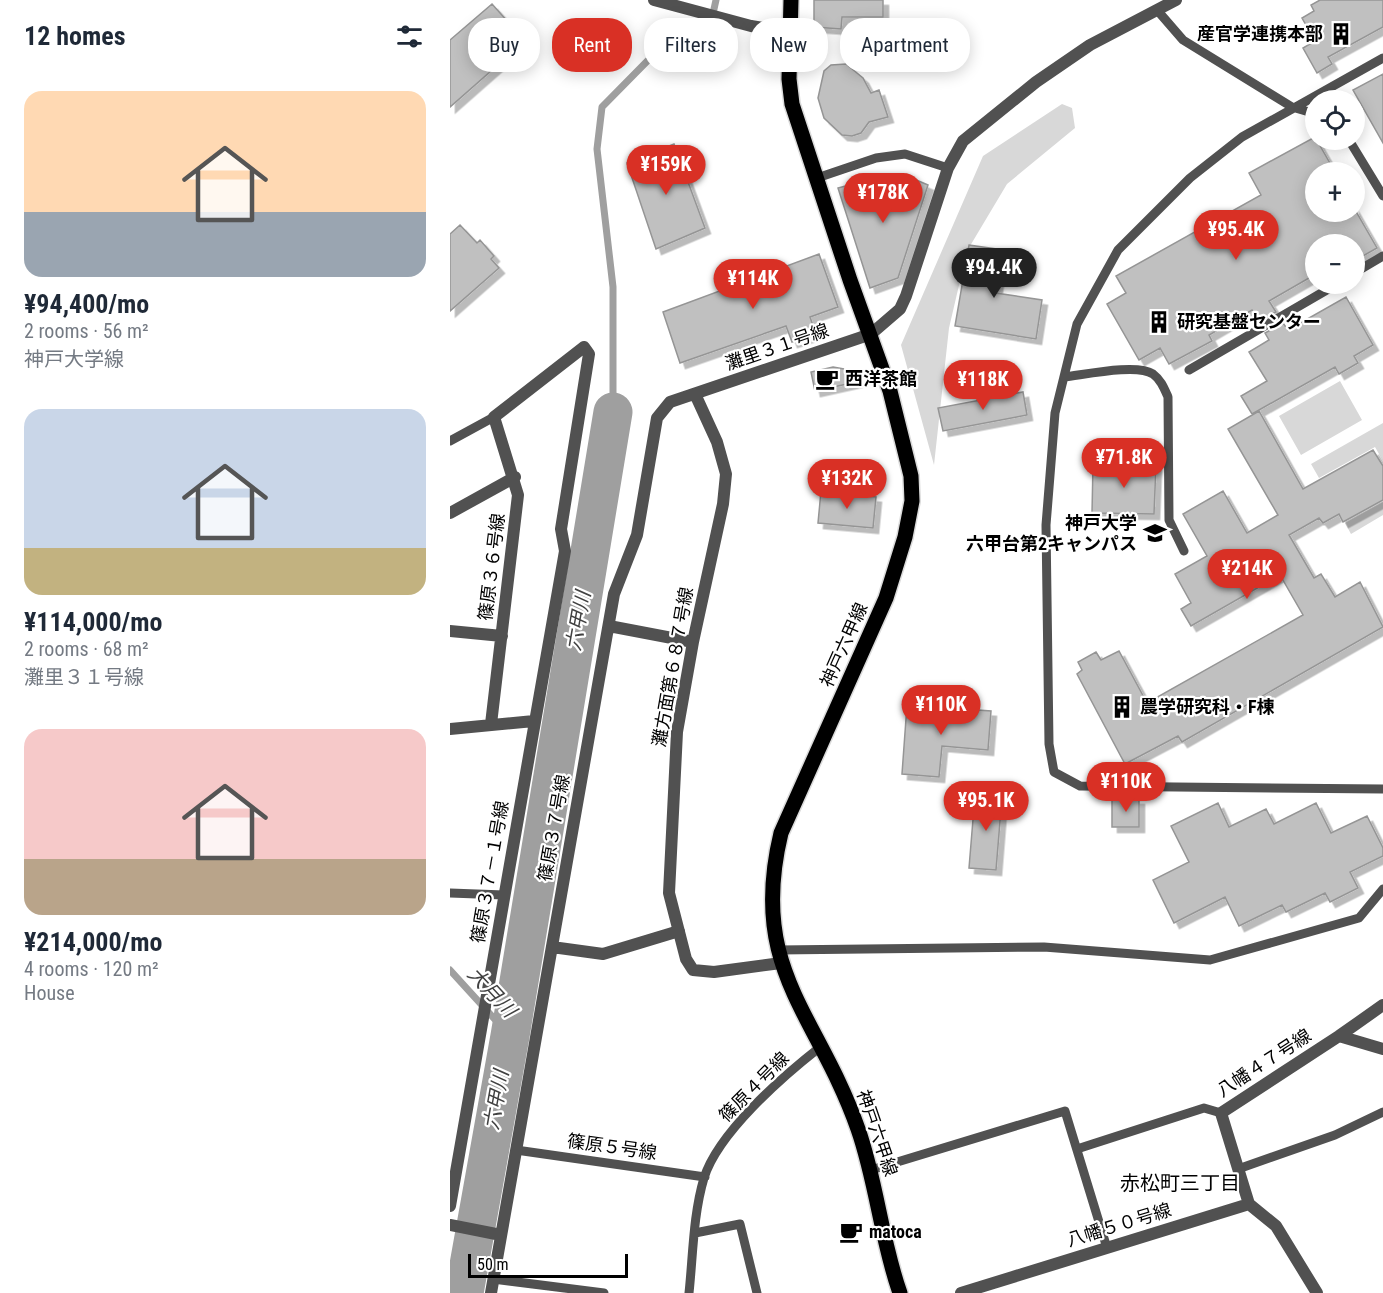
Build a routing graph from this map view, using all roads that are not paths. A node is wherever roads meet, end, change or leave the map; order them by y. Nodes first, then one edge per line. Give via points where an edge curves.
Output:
1 (654, 0) edge
2 (791, 0) edge
3 (1176, 0) edge
4 (1157, 10) junction
5 (790, 18) edge
6 (750, 26) edge
7 (1383, 58) edge
8 (789, 72) edge
9 (1292, 106) junction
10 (1305, 110) edge
11 (1355, 150) edge
12 (948, 168) junction
13 (817, 178) junction
14 (1383, 196) edge
15 (1383, 256) edge
16 (1365, 267) edge
17 (1320, 294) edge
18 (871, 334) junction
19 (1189, 370) dead end
20 (1064, 377) junction
21 (695, 394) junction
22 (494, 417) junction
23 (450, 441) edge
24 (515, 477) junction
25 (450, 513) edge
26 (1184, 551) dead end
27 (609, 626) junction
28 (450, 631) edge
29 (501, 636) junction
30 (693, 642) junction
31 (534, 722) junction
32 (491, 724) junction
33 (450, 729) edge
34 (1383, 789) edge
35 (1383, 890) edge
36 (450, 893) edge
37 (504, 895) junction
38 (679, 932) junction
39 (552, 947) junction
40 (779, 956) junction
41 (1383, 1005) edge
42 (1339, 1036) junction
43 (819, 1048) junction
44 (1383, 1049) edge
45 (1383, 1112) edge
46 (1221, 1113) junction
47 (1077, 1149) junction
48 (516, 1150) junction
49 (1238, 1169) junction
50 (871, 1170) junction
51 (705, 1177) junction
52 (1250, 1204) junction
53 (450, 1206) edge
54 (450, 1225) edge
55 (695, 1233) junction
56 (501, 1235) junction
57 (1107, 1248) junction
58 (493, 1279) junction
59 (491, 1293) edge
60 (500, 1293) edge
61 (604, 1293) edge
62 (689, 1293) edge
63 (757, 1293) edge
64 (900, 1293) edge
65 (961, 1293) edge
66 (1317, 1293) edge

1 - 6 street
2 - 5 main road, 神戸六甲線
3 - 4 street
4 - 9 lane via 1183,40
4 - 12 street via 1090,45 1036,82 975,129 963,141
7 - 9 lane
8 - 13 main road, 神戸六甲線 via 792,104
9 - 10 lane
9 - 20 lane via 1242,137 1190,178 1118,250 1077,324
11 - 14 lane
12 - 13 lane via 906,154 876,158
12 - 18 street via 900,309
13 - 18 main road, 神戸六甲線
15 - 16 lane
17 - 19 lane
18 - 21 street, 灘里３１号線
18 - 40 main road, 神戸六甲線 via 904,439 912,501 886,598 781,833 772,893
20 - 26 lane via 1124,370 1151,372 1162,383 1167,398 1168,520
20 - 34 lane via 1055,413 1047,525 1049,744 1054,772 1080,786
21 - 27 street, 篠原３７号線 via 670,402 657,418 637,535 614,594
21 - 30 street, 灘方面第６８７号線 via 717,442 726,474
22 - 23 lane
22 - 24 street, 篠原３６号線
22 - 31 street, 篠原３７－１号線 via 584,347 589,354 561,529 565,551
24 - 25 street
24 - 29 street, 篠原３６号線 via 518,495
27 - 30 street
27 - 39 street, 篠原３７号線
28 - 29 street
29 - 32 street, 篠原３６号線
30 - 38 street, 灘方面第６８７号線 via 677,732 669,893
31 - 32 street
31 - 37 street, 篠原３７－１号線
32 - 33 street
35 - 40 lane via 1359,918 1210,960 1044,947
36 - 37 lane
37 - 53 street, 篠原３７－１号線
38 - 39 street via 603,954
38 - 40 street, 灘方面第６８７号線 via 693,970 714,972
39 - 48 street, 篠原３７号線
40 - 43 main road, 神戸六甲線 via 789,987
41 - 42 street
42 - 44 street, 八幡４７号線
42 - 46 street, 八幡４７号線
43 - 50 main road, 神戸六甲線 via 845,1096
43 - 51 lane, 篠原４号線 via 734,1127
45 - 49 lane via 1335,1135
46 - 47 lane via 1204,1108
46 - 49 street, 八幡４７号線
47 - 50 lane via 1065,1111
47 - 57 lane
48 - 51 lane, 篠原５号線
48 - 56 street, 篠原３７号線
49 - 52 street, 八幡４７号線
50 - 64 main road, 神戸六甲線 via 892,1273
51 - 55 lane, 篠原４号線
52 - 57 street, 八幡５０号線
52 - 66 street via 1276,1226
54 - 56 street
55 - 62 lane, 篠原４号線
55 - 63 lane via 740,1224
56 - 58 street, 篠原３７号線
57 - 65 street, 八幡５０号線
58 - 59 street, 篠原３７号線
58 - 60 street
58 - 61 lane

